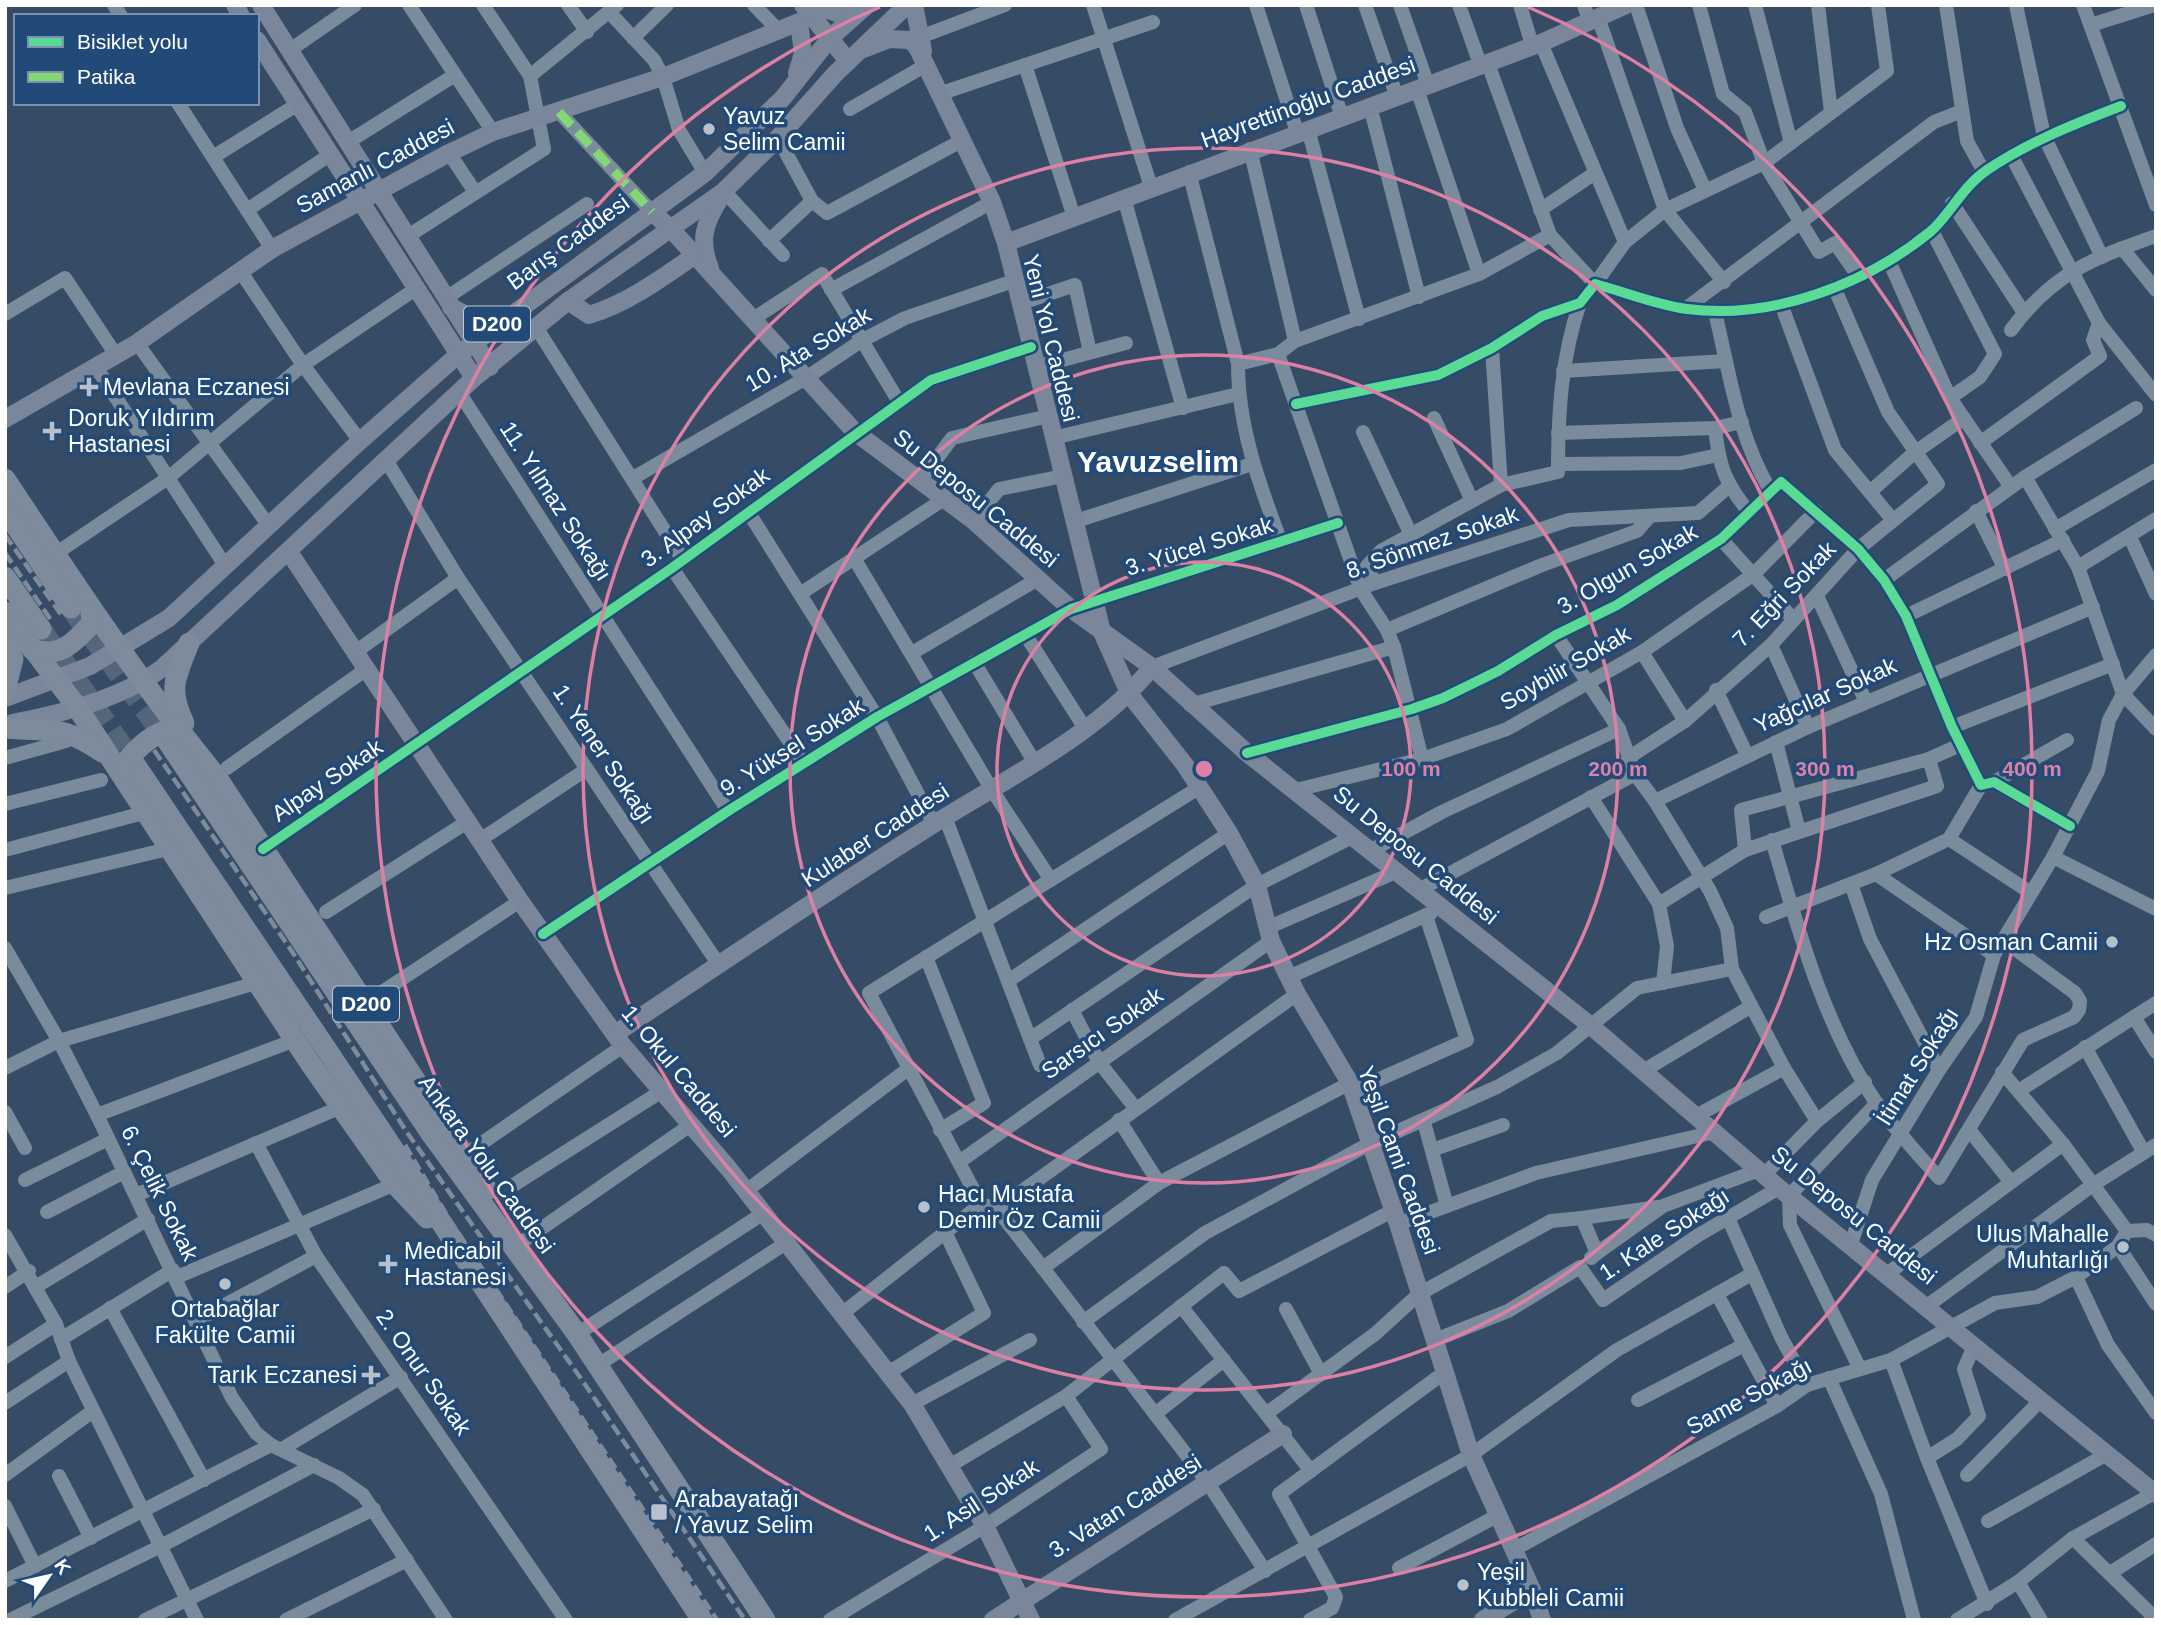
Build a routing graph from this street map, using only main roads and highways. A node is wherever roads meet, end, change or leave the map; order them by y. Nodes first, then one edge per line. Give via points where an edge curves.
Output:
1 (261, 5) edge
2 (792, 5) edge
3 (813, 5) edge
4 (860, 5) edge
5 (867, 5) edge
6 (907, 5) edge
7 (914, 5) edge
8 (1626, 5) edge
9 (801, 14) edge
10 (830, 38) junction
11 (914, 38) junction
12 (259, 43) edge
13 (863, 49) junction
14 (817, 53) junction
15 (848, 61) junction
16 (835, 75) junction
17 (783, 98) junction
18 (379, 190) junction
19 (724, 191) junction
20 (361, 200) junction
21 (652, 212) junction
22 (671, 229) junction
23 (1006, 243) junction
24 (695, 256) junction
25 (712, 275) junction
26 (568, 300) junction
27 (448, 303) junction
28 (512, 312) junction
29 (435, 318) junction
30 (466, 349) junction
31 (490, 367) junction
32 (474, 378) junction
33 (419, 387) junction
34 (5, 419) edge
35 (5, 479) edge
36 (5, 510) edge
37 (289, 552) junction
38 (5, 577) edge
39 (81, 609) junction
40 (5, 612) edge
41 (41, 629) tunnel mouth
42 (1102, 632) junction
43 (5, 633) edge
44 (188, 643) junction
45 (32, 649) junction
46 (122, 649) junction
47 (1152, 667) junction
48 (56, 680) junction
49 (145, 682) junction
50 (5, 690) edge
51 (1130, 695) junction
52 (5, 698) edge
53 (77, 707) junction
54 (5, 726) edge
55 (171, 733) junction
56 (112, 759) junction
57 (129, 770) junction
58 (221, 771) junction
59 (619, 1040) junction
60 (466, 1259) junction
61 (578, 1334) junction
62 (1283, 1434) road end
63 (2155, 1493) edge
64 (1532, 1590) junction
65 (1021, 1599) junction
66 (702, 1620) edge
67 (765, 1620) edge
68 (993, 1620) edge
69 (1031, 1620) edge
70 (1483, 1620) edge
71 (1542, 1620) edge

1 - 18 main road
2 - 9 main road
3 - 4 main road via 840,14
5 - 10 main road, D200
6 - 13 main road, D200
7 - 11 main road, Yeni Yol Caddesi
8 - 23 main road, Hayrettinoğlu Caddesi via 1537,44
9 - 10 main road
9 - 14 main road
9 - 17 main road via 802,64
9 - 18 main road, Samanlı Caddesi via 780,32 663,77 493,132
10 - 14 main road, Barış Caddesi / D200
10 - 15 main road
11 - 13 main road via 889,39
11 - 23 main road, Yeni Yol Caddesi via 992,202
12 - 20 main road
13 - 15 main road, D200
14 - 16 main road
14 - 17 main road, Barış Caddesi / D200
15 - 16 main road, Barış Caddesi / D200
16 - 19 main road, Barış Caddesi / D200
17 - 21 main road, Barış Caddesi / D200 via 705,173
18 - 20 main road, Samanlı Caddesi
18 - 27 main road
19 - 22 main road, Barış Caddesi / D200
19 - 25 main road via 703,231
20 - 29 main road
20 - 34 main road, Samanlı Caddesi via 272,248 136,343
21 - 22 main road, Su Deposu Caddesi
21 - 28 main road, Barış Caddesi / D200
22 - 24 main road, Su Deposu Caddesi
22 - 26 main road, Barış Caddesi / D200
23 - 42 main road, Yeni Yol Caddesi
24 - 25 main road, Su Deposu Caddesi
24 - 26 main road via 603,311 589,315
25 - 42 main road, Su Deposu Caddesi via 855,432 974,521
26 - 31 main road, Barış Caddesi / D200
27 - 28 main road via 480,322
27 - 30 main road
28 - 30 main road, Barış Caddesi / D200
29 - 30 main road
29 - 33 main road via 442,345 439,359
30 - 31 main road
30 - 32 main road
30 - 33 main road, Barış Caddesi / D200
31 - 32 main road, Barış Caddesi / D200
32 - 37 main road, Barış Caddesi / D200
33 - 46 main road, Barış Caddesi / D200 via 169,618
35 - 39 highway, D200 via 55,554
36 - 39 highway, D200
37 - 44 main road, Barış Caddesi / D200
37 - 59 main road, 1. Okul Caddesi via 415,746
38 - 41 highway
39 - 45 highway via 92,623 62,649 47,654
39 - 46 highway, D200
40 - 45 highway
42 - 47 main road, Su Deposu Caddesi
42 - 51 main road, Yeşil Cami Caddesi
43 - 50 highway via 13,659
44 - 49 main road, Barış Caddesi
44 - 58 highway, D200 via 174,685 174,702
45 - 48 highway
46 - 48 main road, Barış Caddesi
46 - 49 highway, D200
47 - 51 main road, Kulaber Caddesi
47 - 63 main road, Su Deposu Caddesi via 1247,753 1398,871 1433,911 1591,1026 1784,1192
48 - 52 main road, Barış Caddesi
48 - 53 highway
49 - 53 main road
49 - 55 highway, D200
51 - 59 main road, Kulaber Caddesi via 1035,763 719,965
51 - 64 main road, Yeşil Cami Caddesi via 1229,832 1257,885 1270,934 1297,994 1351,1087 1471,1455
53 - 54 main road
53 - 56 highway
54 - 56 highway via 59,729 77,735
55 - 57 highway via 157,734 133,753 124,764
55 - 58 highway, D200
55 - 61 highway, Ankara Yolu Caddesi / D200 via 430,1132
56 - 57 highway
57 - 60 highway, D200
57 - 60 highway via 147,811 295,1041 395,1184
58 - 61 highway, D200 via 263,849 466,1154
59 - 65 main road, 1. Okul Caddesi via 764,1213 912,1404 951,1465
60 - 66 highway, D200
61 - 67 highway, Ankara Yolu Caddesi / D200
62 - 65 main road, 3. Vatan Caddesi
64 - 70 main road
64 - 71 main road, Yeşil Cami Caddesi
65 - 68 main road, 3. Vatan Caddesi
65 - 69 main road, 1. Okul Caddesi

